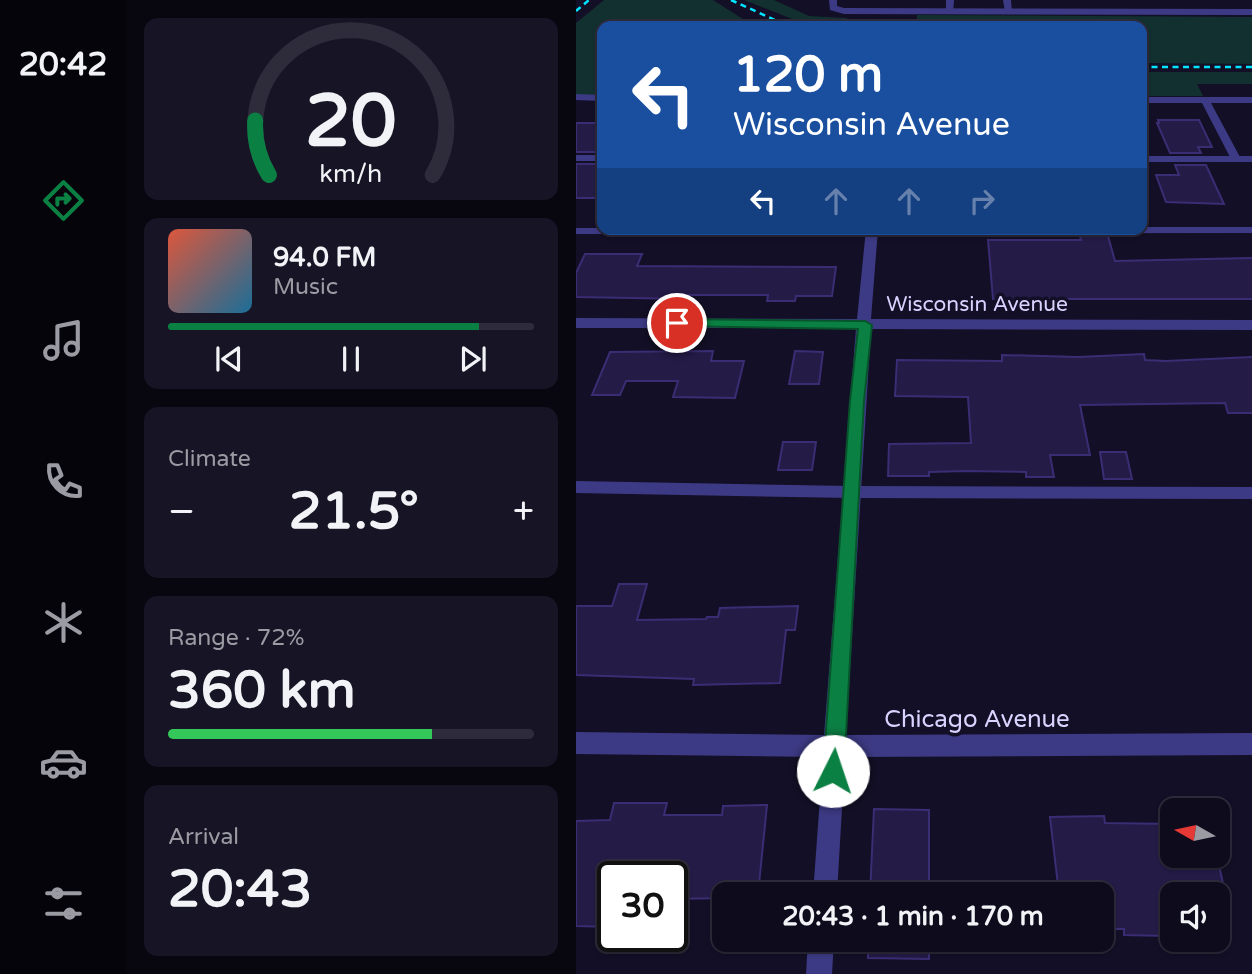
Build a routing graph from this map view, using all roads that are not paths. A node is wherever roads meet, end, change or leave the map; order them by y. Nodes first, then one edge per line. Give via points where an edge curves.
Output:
1 (950, 0) edge
2 (1007, 0) edge
3 (1086, 0) edge
4 (833, 4) edge
5 (950, 12) junction
6 (1009, 12) junction
7 (1090, 12) junction
8 (1252, 12) edge
9 (576, 97) edge
10 (597, 98) edge
11 (1147, 100) edge
12 (1205, 100) junction
13 (1252, 100) edge
14 (576, 158) edge
15 (597, 158) edge
16 (1147, 159) edge
17 (1236, 159) junction
18 (1252, 159) edge
19 (1147, 230) edge
20 (1252, 230) edge
21 (576, 231) edge
22 (597, 231) edge
23 (872, 235) edge
24 (576, 323) edge
25 (865, 325) junction
26 (1252, 325) edge
27 (576, 487) edge
28 (851, 492) junction
29 (1252, 494) edge
30 (576, 743) edge
31 (1252, 744) edge
32 (835, 746) junction
33 (826, 882) edge
34 (820, 952) edge
35 (819, 974) edge

1 - 5 lane
2 - 6 lane
3 - 7 street
4 - 5 street via 844,12
5 - 6 street
6 - 7 street
7 - 8 street
9 - 10 lane
11 - 12 lane
12 - 13 lane
12 - 17 lane
14 - 15 street
16 - 17 street
17 - 18 street
19 - 20 lane
21 - 22 lane
23 - 25 street
24 - 25 street, Wisconsin Avenue
25 - 26 street, Wisconsin Avenue
25 - 28 street
27 - 28 lane
28 - 29 lane
28 - 32 street
30 - 32 street, Chicago Avenue
31 - 32 street, Chicago Avenue
32 - 33 street
34 - 35 street

